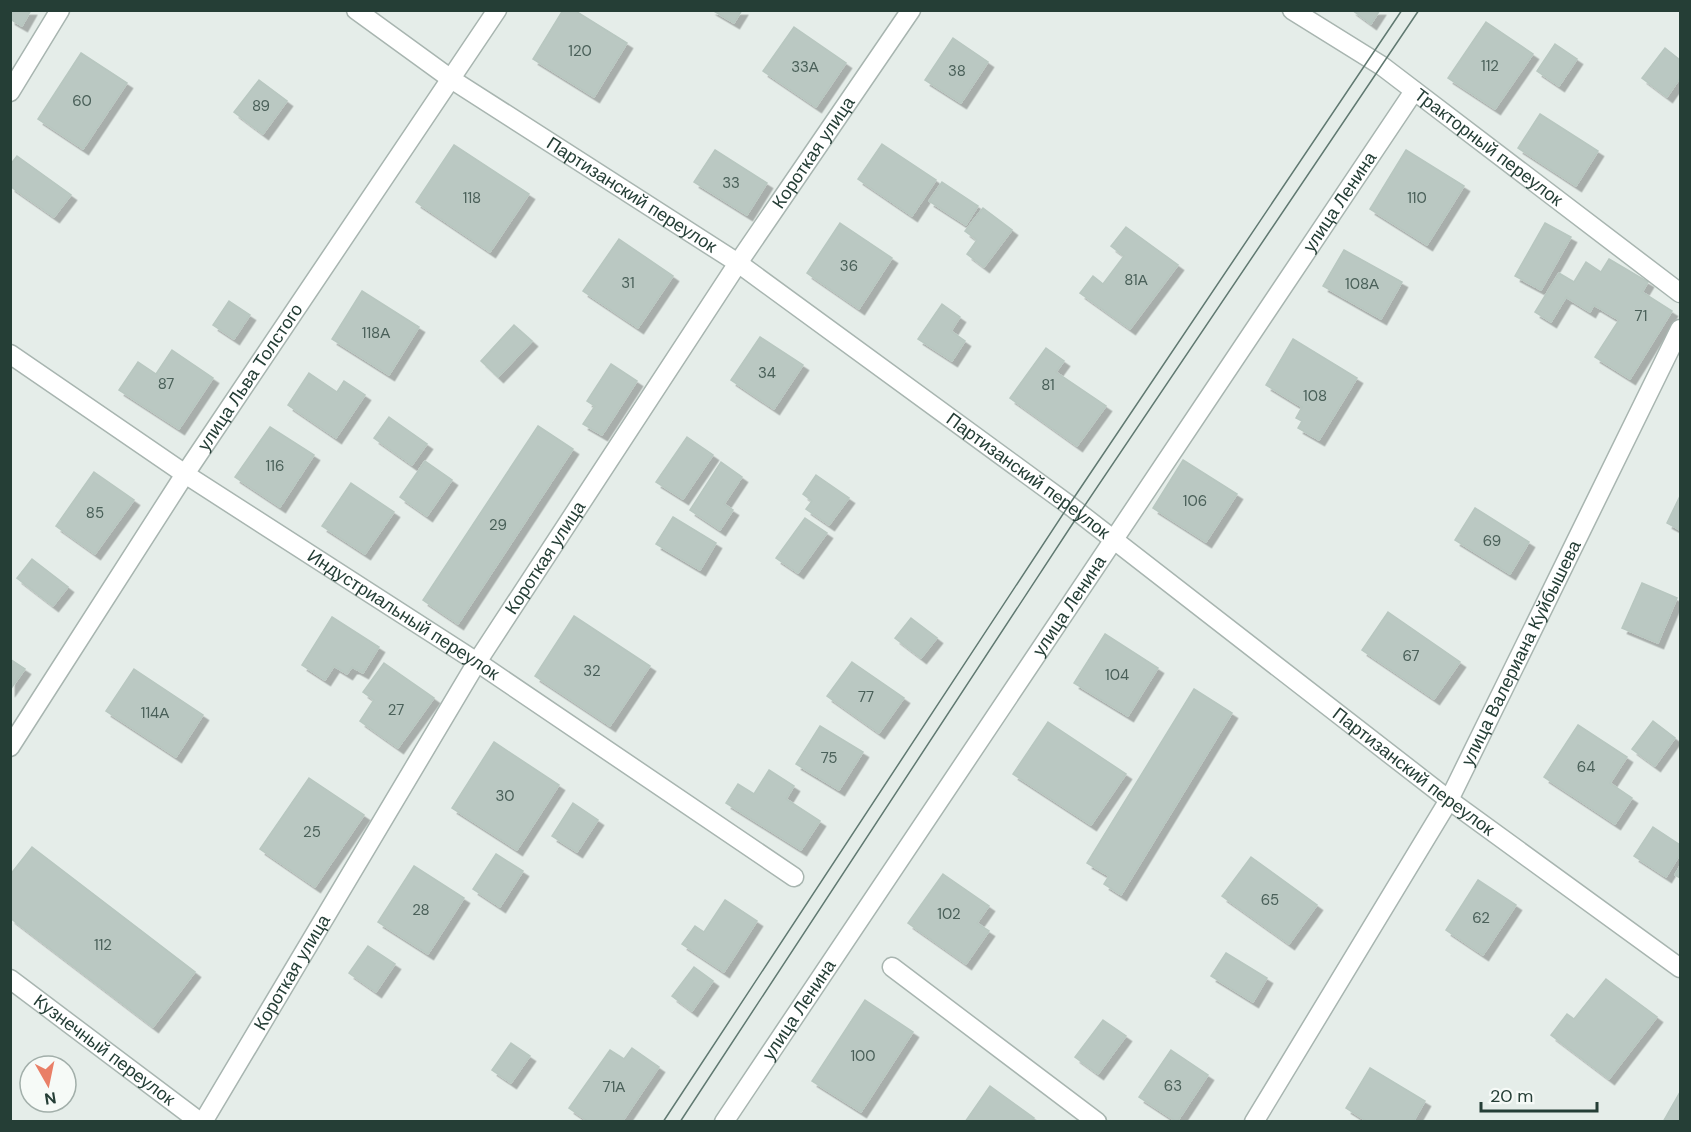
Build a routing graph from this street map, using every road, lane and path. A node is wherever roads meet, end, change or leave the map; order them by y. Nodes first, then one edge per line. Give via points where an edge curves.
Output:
1 (60, 10) edge
2 (356, 10) edge
3 (497, 10) edge
4 (911, 10) edge
5 (1292, 10) edge
6 (451, 79) junction
7 (1414, 91) junction
8 (10, 92) edge
9 (738, 263) junction
10 (1680, 292) edge
11 (1680, 329) edge
12 (10, 354) edge
13 (185, 474) junction
14 (1113, 540) junction
15 (477, 662) junction
16 (10, 747) edge
17 (1449, 800) junction
18 (795, 878) dead end
19 (892, 967) dead end
20 (1680, 968) edge
21 (10, 979) edge
22 (202, 1122) edge
23 (724, 1122) edge
24 (1097, 1122) edge
25 (1254, 1122) edge

1 - 8 street
2 - 6 street, Партизанский переулок
3 - 6 street, улица Льва Толстого
4 - 9 street, Короткая улица
5 - 7 street, Тракторный переулок via 1370,58
6 - 9 street, Партизанский переулок
6 - 13 street, улица Льва Толстого
7 - 10 street, Тракторный переулок
7 - 14 street, улица Ленина
9 - 14 street, Партизанский переулок
9 - 15 street, Короткая улица
11 - 17 street, улица Валериана Куйбышева
12 - 13 street, Индустриальный переулок
13 - 15 street, Индустриальный переулок
13 - 16 street, улица Льва Толстого
14 - 17 street, Партизанский переулок
14 - 23 street, улица Ленина
15 - 18 street, Индустриальный переулок
15 - 22 street, Короткая улица
17 - 20 street, Партизанский переулок
17 - 25 street, улица Валериана Куйбышева
19 - 24 street
21 - 22 street, Кузнечный переулок

